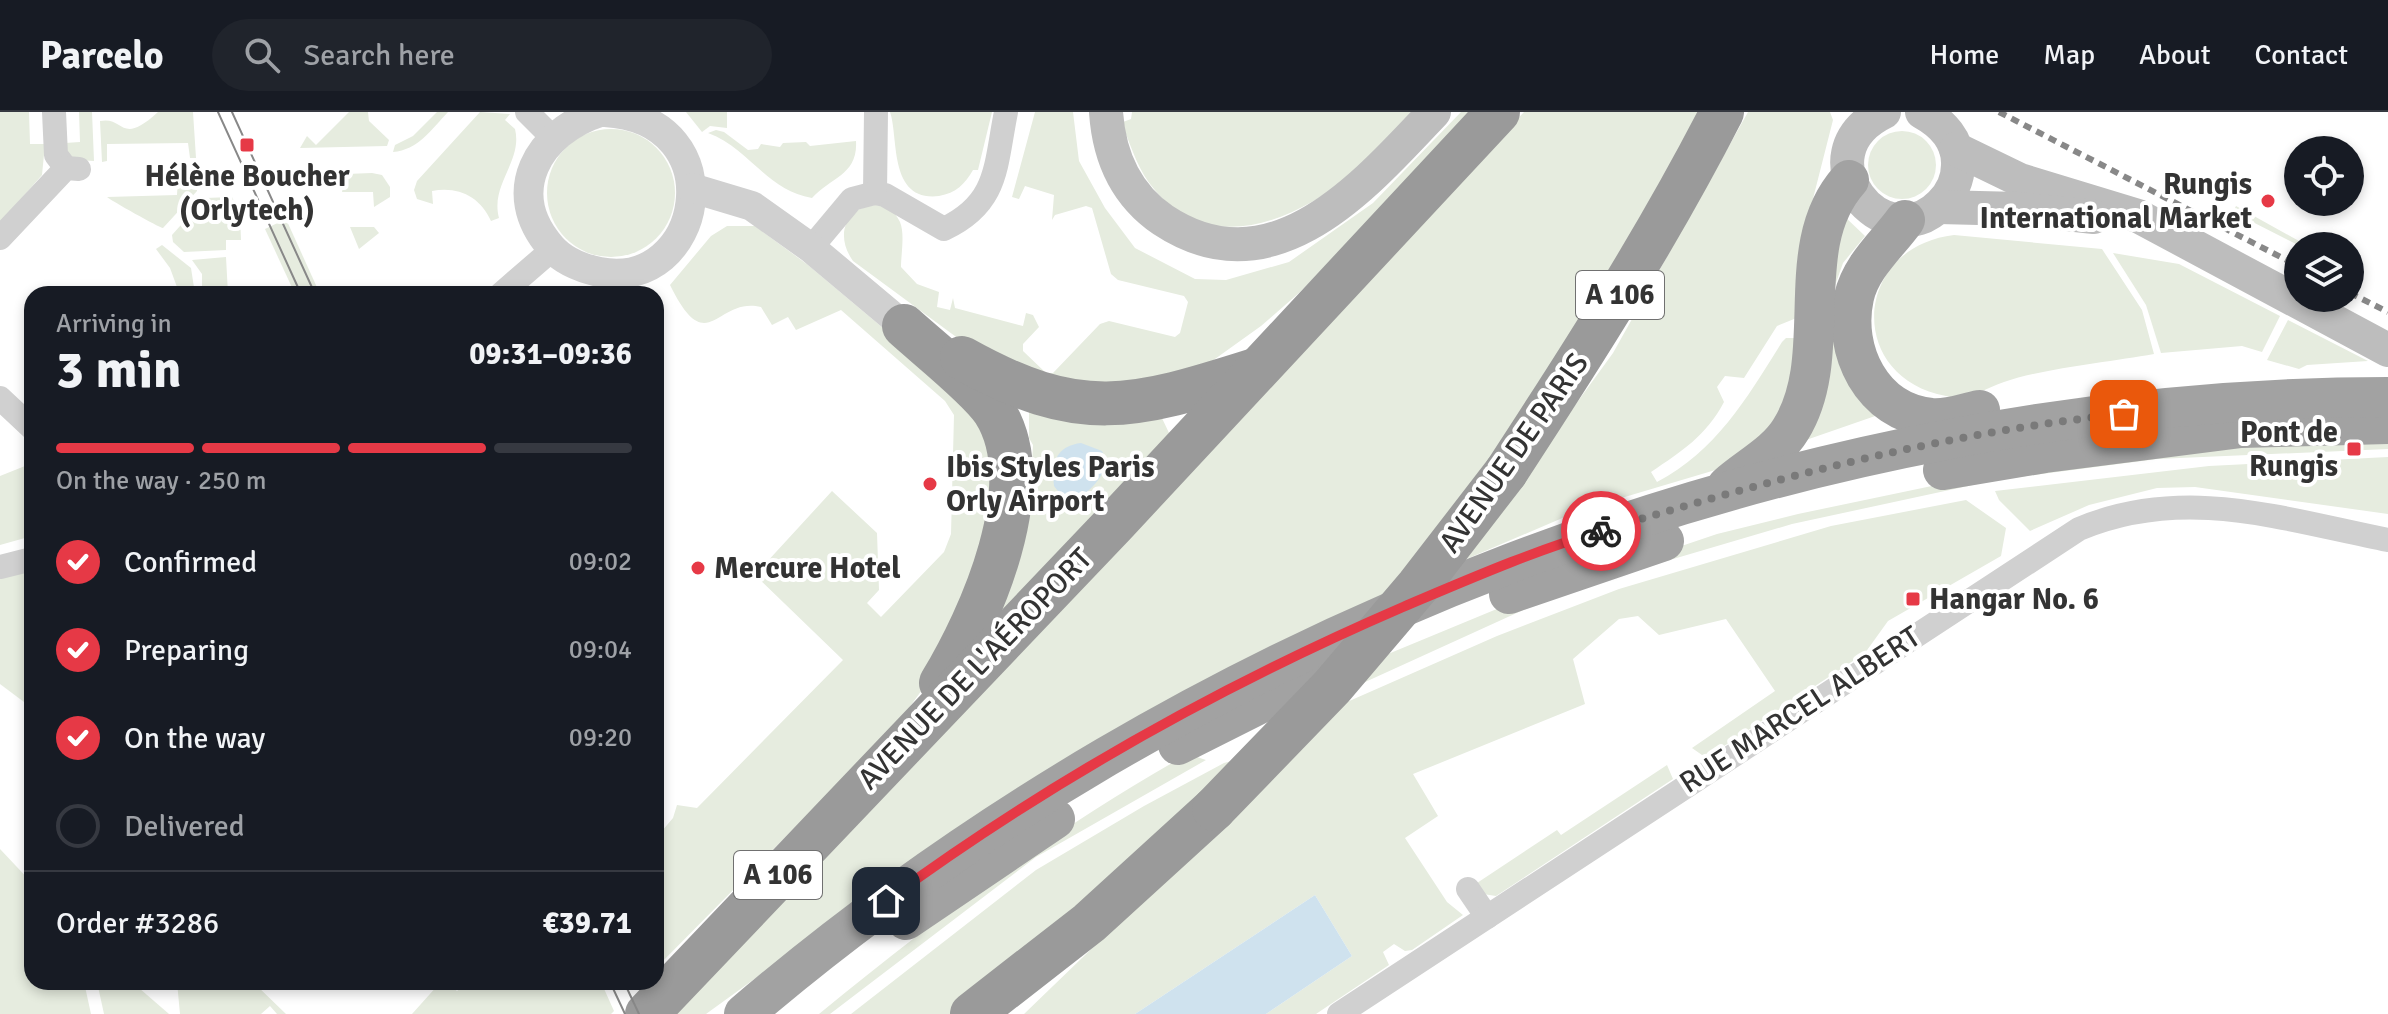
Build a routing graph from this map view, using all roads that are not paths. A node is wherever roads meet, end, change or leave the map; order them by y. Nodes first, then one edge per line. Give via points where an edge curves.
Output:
1 (54, 112) edge
2 (527, 112) edge
3 (616, 112) edge
4 (876, 112) edge
5 (1006, 112) edge
6 (1106, 112) edge
7 (1434, 112) edge
8 (1498, 112) edge
9 (1722, 112) edge
10 (1884, 112) edge
11 (1922, 112) edge
12 (1852, 123) edge
13 (552, 137) junction
14 (1956, 149) junction
15 (1849, 180) junction
16 (692, 188) junction
17 (875, 193) junction
18 (1922, 214) junction
19 (0, 238) edge
20 (2181, 241) junction
21 (811, 248) junction
22 (553, 249) junction
23 (510, 286) edge
24 (904, 326) junction
25 (2388, 350) edge
26 (1257, 370) junction
27 (2339, 397) junction
28 (0, 398) edge
29 (2384, 415) edge
30 (24, 420) edge
31 (1715, 497) junction
32 (2388, 540) edge
33 (24, 561) edge
34 (0, 567) edge
35 (909, 735) junction
36 (1468, 889) dead end
37 (1487, 917) junction
38 (647, 1014) edge
39 (744, 1014) edge
40 (786, 1014) edge
41 (972, 1014) edge
42 (1339, 1014) edge

1 - 19 street via 56,155 72,169
2 - 13 street
3 - 13 street via 573,120
3 - 16 street via 654,123 673,140
4 - 17 street
5 - 17 street via 992,178 983,202 969,217 944,229
6 - 7 main road via 1108,143 1117,168 1151,212 1176,228 1240,245 1270,241 1328,214 1356,193
8 - 26 highway, AVENUE DE L'AÉROPORT / A 106
9 - 41 highway, AVENUE DE PARIS / A 106, bridge via 1672,210 1591,343 1506,472 1418,586 1332,687 1214,809 1089,923
10 - 12 main road
11 - 14 main road via 1949,133
12 - 15 main road
13 - 22 street via 537,159 530,184 533,217
14 - 18 main road via 1956,181
14 - 20 main road via 2020,180 2138,216
15 - 18 main road via 1870,210 1887,218
15 - 31 highway via 1826,217 1809,374 1799,414 1773,450
16 - 21 street via 752,206
16 - 22 street via 690,214 679,238 649,266 608,274 578,267
17 - 21 street via 852,199
18 - 20 main road via 2019,209 2100,218
18 - 27 highway via 1872,259 1854,297 1852,347 1873,386 1915,416 1935,419 2221,378 2260,377
20 - 25 main road
21 - 24 street
22 - 23 street
24 - 26 highway via 1010,385 1055,400 1139,402
24 - 35 highway via 993,409 1010,445 1012,500 992,571 959,654
26 - 35 highway, AVENUE DE L'AÉROPORT / A 106
27 - 29 highway
27 - 31 highway via 2233,402 2013,429
28 - 30 street
29 - 40 highway via 2241,428 1951,468 1758,512 1499,597 1306,680 1097,792 907,920
31 - 39 highway via 1470,579 1234,684 1141,735 955,851
32 - 37 street, RUE MARCEL ALBERT via 2188,505 2136,509 2089,524 2049,545
33 - 34 street
35 - 38 highway, AVENUE DE L'AÉROPORT / A 106
36 - 37 street
37 - 42 street, RUE MARCEL ALBERT

